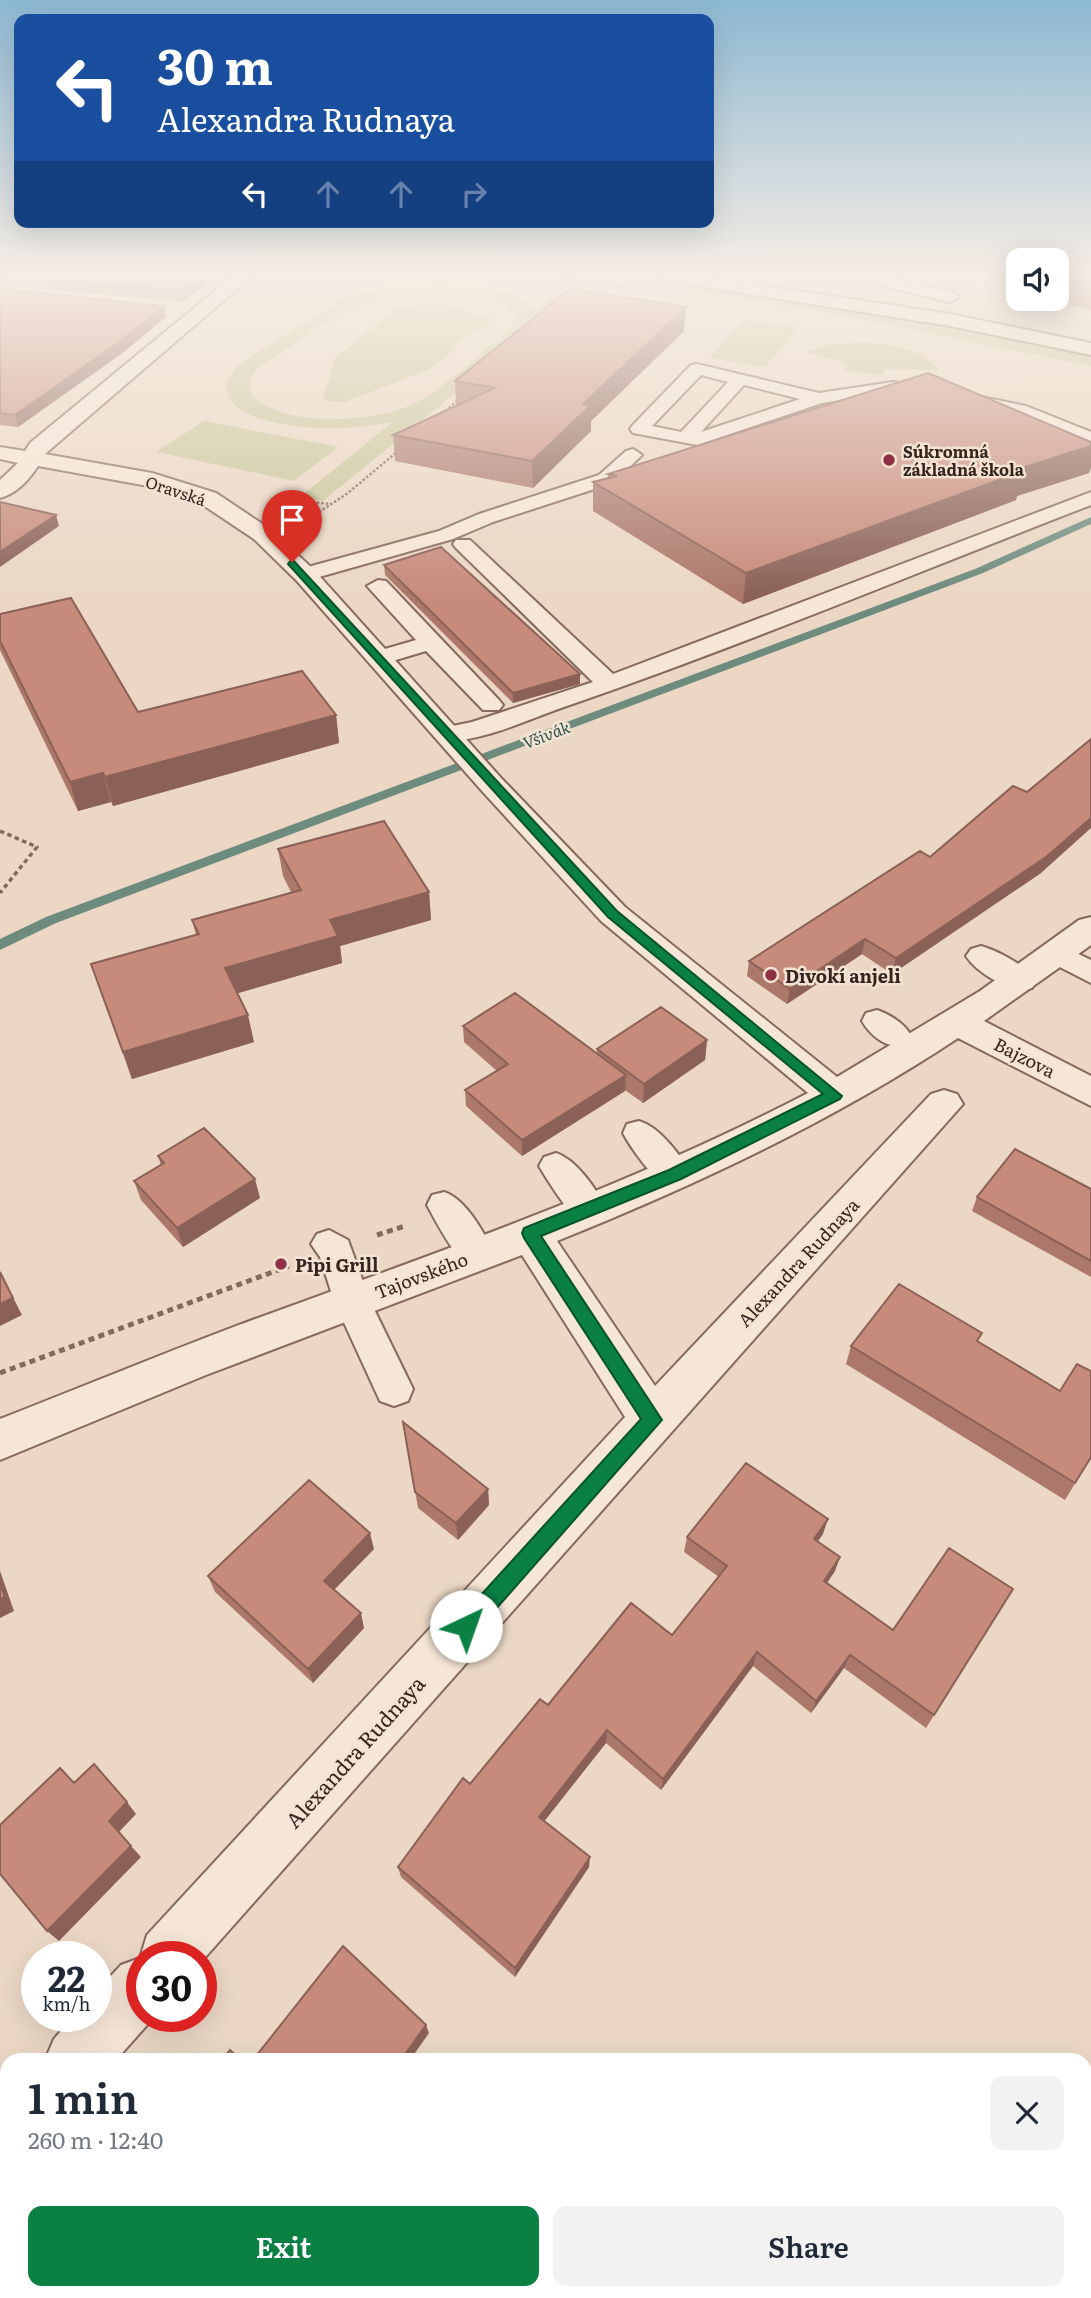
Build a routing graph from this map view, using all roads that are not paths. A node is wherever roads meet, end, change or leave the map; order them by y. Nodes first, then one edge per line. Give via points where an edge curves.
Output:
1 (116, 383) edge
2 (683, 383) edge
3 (736, 383) edge
4 (758, 383) edge
5 (819, 398) junction
6 (685, 438) junction
7 (1091, 439) edge
8 (0, 453) edge
9 (633, 455) dead end
10 (34, 459) junction
11 (0, 491) edge
12 (1091, 498) edge
13 (463, 544) dead end
14 (305, 575) junction
15 (378, 586) dead end
16 (431, 643) junction
17 (379, 657) junction
18 (609, 684) junction
19 (491, 705) dead end
20 (455, 743) junction
21 (1091, 928) edge
22 (990, 950) dead end
23 (1039, 968) junction
24 (1091, 973) edge
25 (958, 1023) junction
26 (1091, 1092) edge
27 (835, 1096) junction
28 (944, 1104) dead end
29 (639, 1133) dead end
30 (556, 1166) dead end
31 (675, 1175) junction
32 (444, 1205) dead end
33 (590, 1210) junction
34 (530, 1233) junction
35 (329, 1244) dead end
36 (477, 1254) junction
37 (352, 1301) junction
38 (394, 1389) dead end
39 (652, 1420) junction
40 (0, 1440) edge
41 (182, 1941) edge
42 (126, 2004) edge
43 (81, 2053) edge

1 - 10 street via 38,448
2 - 6 lane via 639,429
3 - 6 lane
4 - 5 lane
5 - 6 lane via 697,439
5 - 7 lane via 893,387 940,394 1020,410
8 - 10 street, Oravská
9 - 14 lane via 606,479 446,535
10 - 11 street
10 - 14 street, Oravská via 152,480 208,498 262,534
12 - 18 lane
13 - 18 lane
14 - 17 street, Oravská
15 - 16 lane
16 - 17 lane
16 - 19 lane
17 - 20 street, Oravská
18 - 20 lane via 477,729
20 - 27 street, Oravská via 613,914
21 - 23 street
22 - 23 lane
23 - 24 lane
23 - 25 street
25 - 26 street, Bajzova
25 - 27 street
27 - 31 street, Tajovského
28 - 39 street, Alexandra Rudnaya
29 - 31 lane
30 - 33 lane
31 - 33 street, Tajovského
32 - 36 lane
33 - 34 street, Tajovského
34 - 36 street, Tajovského
34 - 39 street
35 - 37 lane
36 - 37 street, Tajovského
37 - 38 lane
37 - 40 street, Tajovského
39 - 41 street, Alexandra Rudnaya
42 - 43 street

